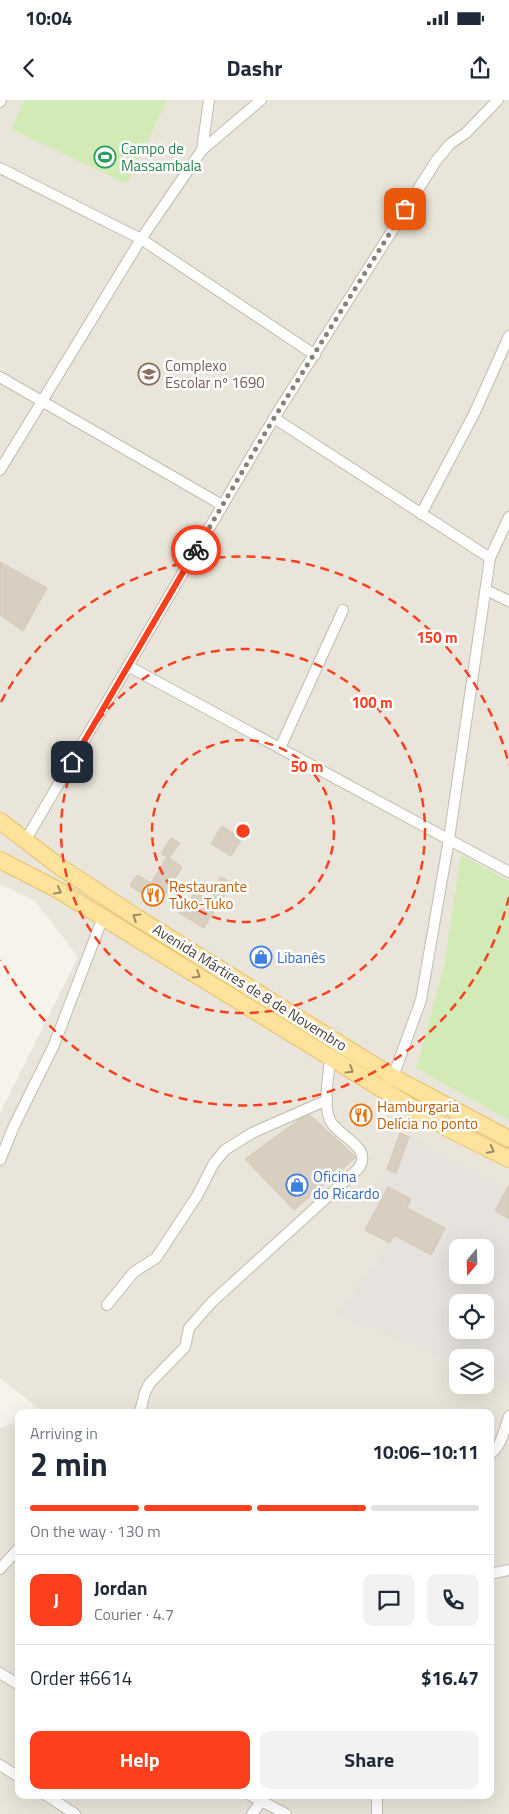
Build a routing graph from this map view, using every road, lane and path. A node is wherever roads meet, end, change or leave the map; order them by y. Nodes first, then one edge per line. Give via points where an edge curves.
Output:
1 (209, 100) edge
2 (261, 100) edge
3 (498, 100) edge
4 (202, 150) junction
5 (0, 168) edge
6 (141, 239) junction
7 (509, 336) edge
8 (315, 355) junction
9 (0, 376) edge
10 (43, 400) junction
11 (274, 418) junction
12 (0, 470) edge
13 (222, 505) junction
14 (422, 514) junction
15 (509, 517) edge
16 (490, 558) junction
17 (486, 590) junction
18 (509, 601) edge
19 (343, 610) dead end
20 (128, 666) junction
21 (280, 748) junction
22 (0, 821) edge
23 (449, 839) junction
24 (26, 842) junction
25 (0, 860) edge
26 (509, 872) edge
27 (103, 917) junction
28 (330, 1058) junction
29 (393, 1077) junction
30 (327, 1100) junction
31 (509, 1138) edge
32 (509, 1159) edge
33 (0, 1160) edge
34 (107, 1305) dead end
35 (141, 1409) edge
36 (509, 1416) edge
37 (494, 1452) edge
38 (15, 1552) edge
39 (0, 1569) edge
40 (509, 1570) edge
41 (494, 1573) edge
42 (0, 1673) edge
43 (15, 1682) edge
44 (0, 1765) edge
45 (15, 1774) edge
46 (52, 1799) edge
47 (264, 1799) edge
48 (377, 1799) edge
49 (75, 1814) edge
50 (252, 1814) edge
51 (286, 1814) edge
52 (377, 1814) edge

1 - 4 street
2 - 4 street
3 - 8 street via 436,161
4 - 6 street
5 - 6 street
6 - 8 street
6 - 10 street
7 - 14 street via 474,414
8 - 11 street
9 - 10 street
10 - 12 street
10 - 13 street
11 - 13 street
11 - 14 street
13 - 20 street
14 - 16 street
15 - 16 street
16 - 17 street
17 - 18 street
17 - 23 street
19 - 21 street
20 - 21 street
20 - 24 street
21 - 23 street
22 - 24 main road, Avenida Mártires de 8 de Novembro
23 - 26 street
23 - 29 street via 421,1000
29 -> 24 main road, Avenida Mártires de 8 de Novembro via 121,907
25 -> 27 main road, Avenida Mártires de 8 de Novembro
27 -> 28 main road, Avenida Mártires de 8 de Novembro
27 - 33 street via 54,1044
28 - 30 street
28 -> 32 main road, Avenida Mártires de 8 de Novembro
29 - 31 main road, Avenida Mártires de 8 de Novembro
30 - 34 street via 252,1133 225,1150 214,1162 198,1196 156,1258 134,1272
30 - 35 street via 330,1122 363,1154 363,1162 212,1302 189,1328 185,1346 150,1383
36 - 37 street
38 - 39 street
40 - 41 street
42 - 43 street
44 - 45 street
46 - 49 street
47 - 50 street
47 - 51 street
48 - 52 street

